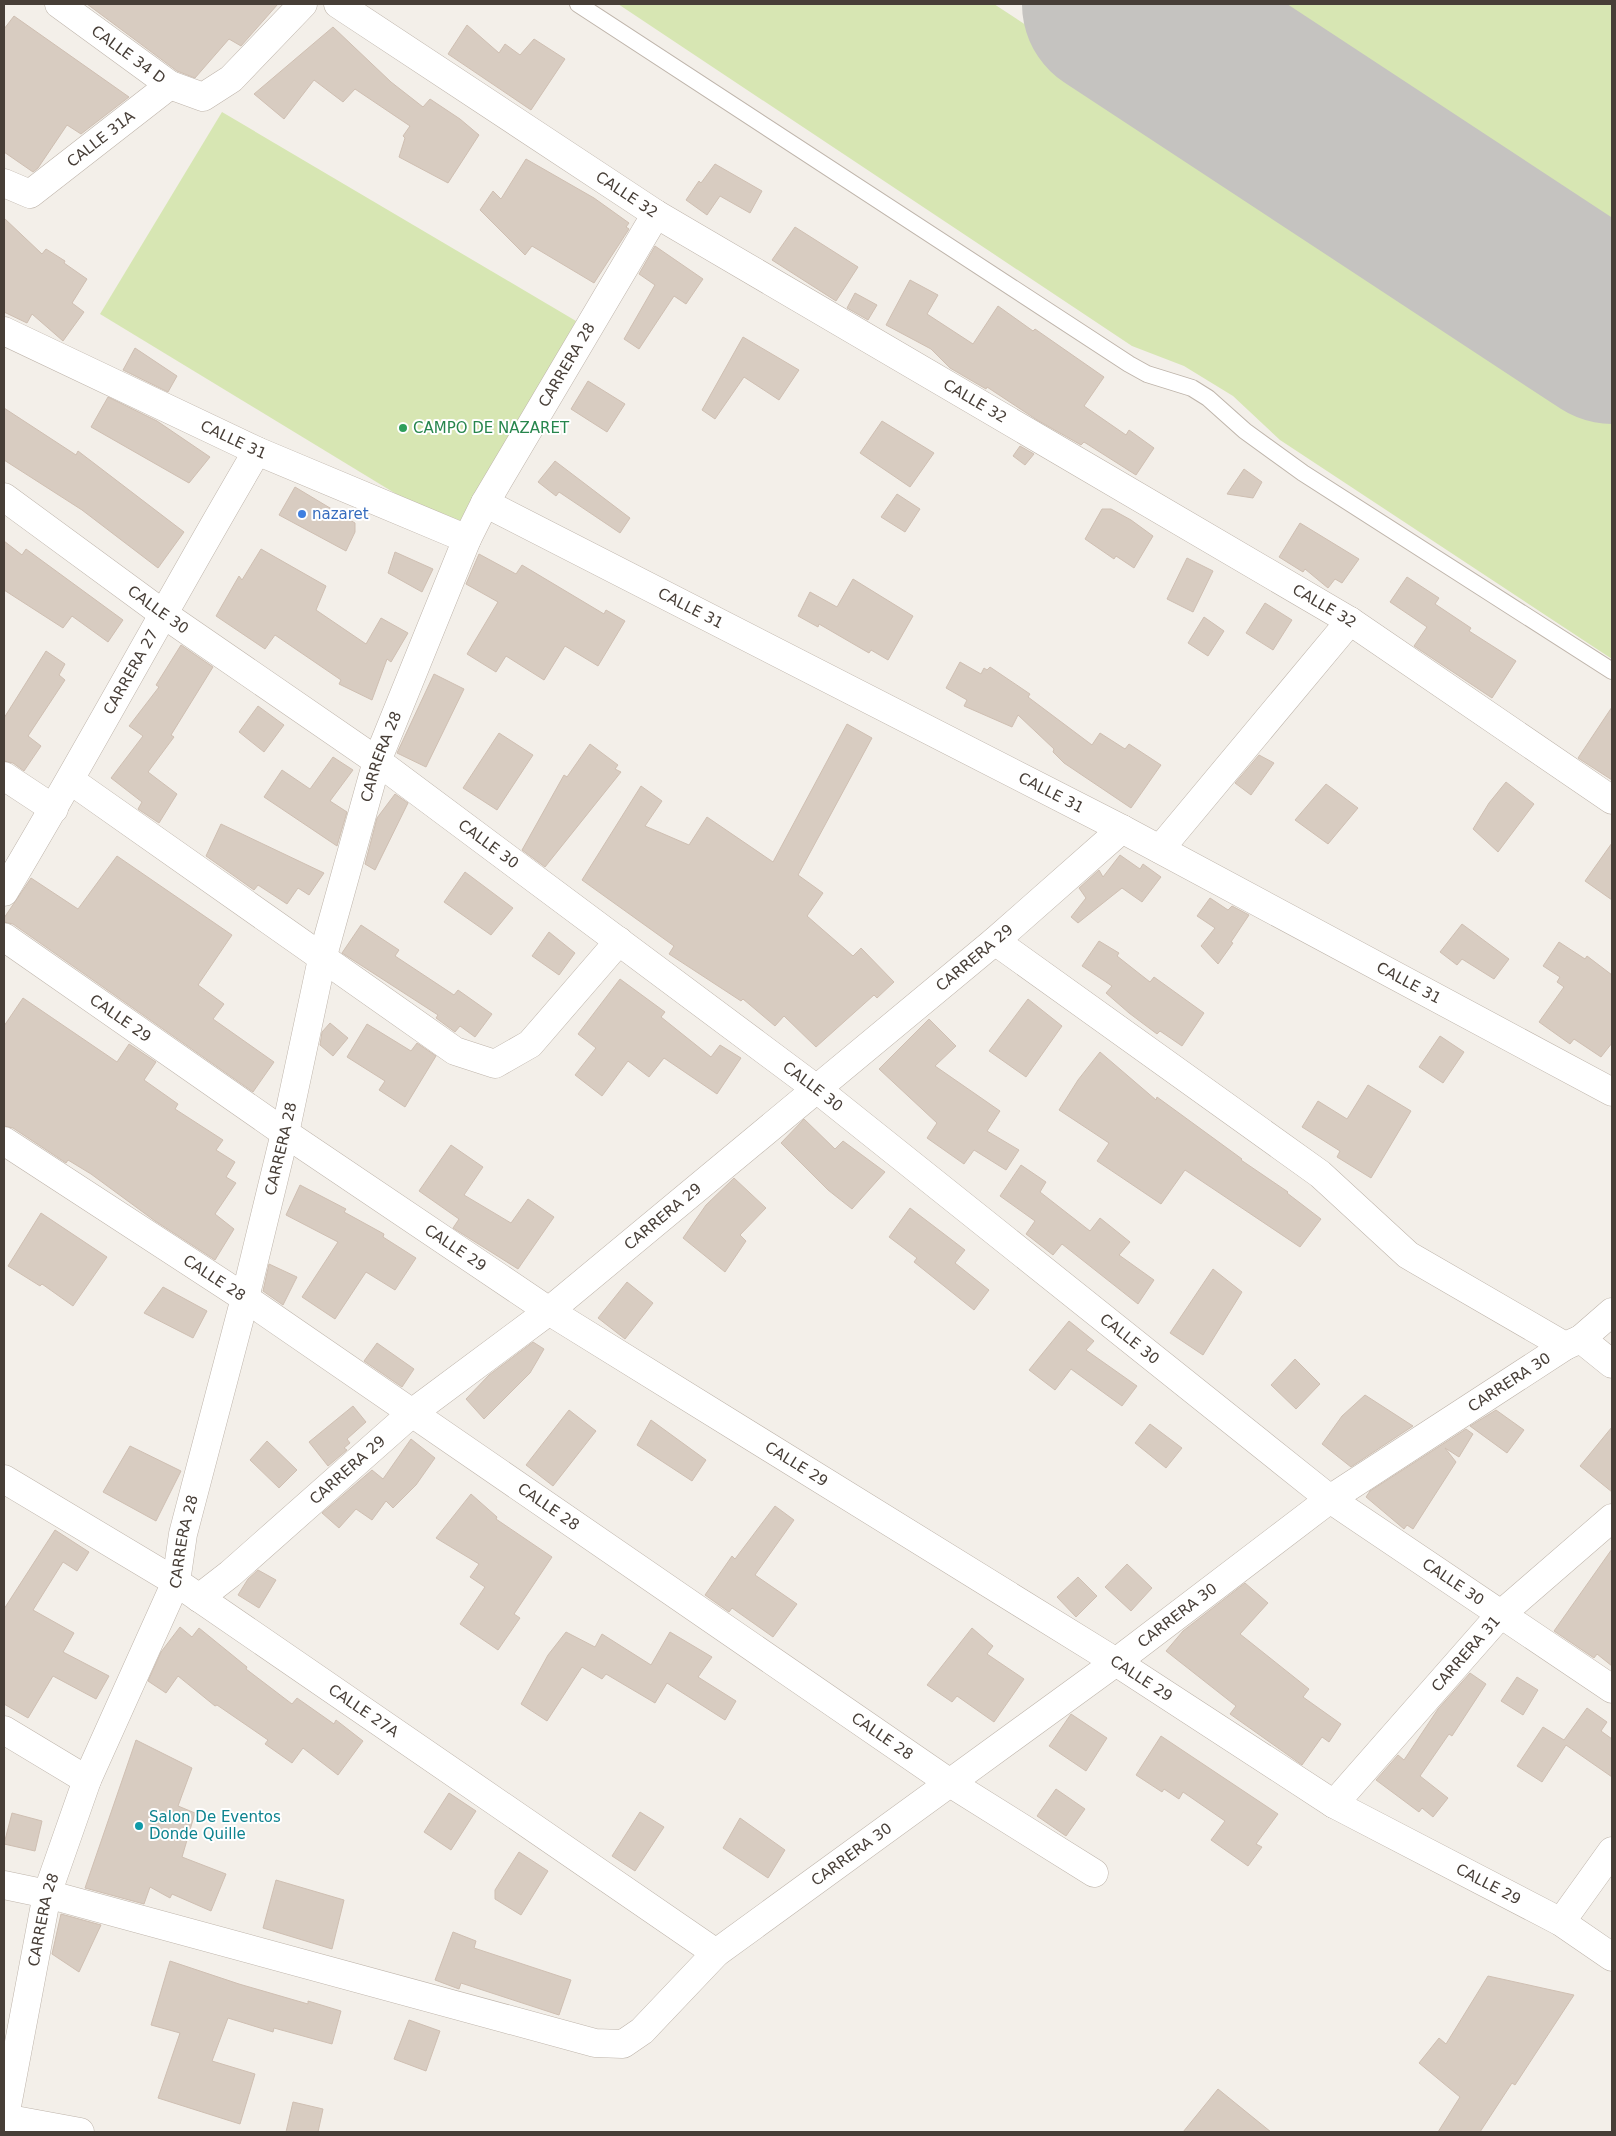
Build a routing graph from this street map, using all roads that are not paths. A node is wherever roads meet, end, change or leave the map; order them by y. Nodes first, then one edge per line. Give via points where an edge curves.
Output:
1 (60, 4) edge
2 (303, 4) edge
3 (338, 4) edge
4 (578, 4) edge
5 (170, 85) junction
6 (4, 184) edge
7 (656, 214) junction
8 (4, 331) edge
9 (257, 451) junction
10 (4, 497) edge
11 (485, 504) junction
12 (467, 539) junction
13 (162, 613) junction
14 (1350, 621) junction
15 (1612, 671) edge
16 (377, 761) junction
17 (4, 776) edge
18 (70, 780) junction
19 (1612, 800) edge
20 (54, 809) junction
21 (1122, 828) junction
22 (1160, 849) junction
23 (4, 892) edge
24 (4, 937) edge
25 (619, 941) junction
26 (996, 942) junction
27 (322, 959) junction
28 (818, 1090) junction
29 (1612, 1092) edge
30 (285, 1133) junction
31 (4, 1142) edge
32 (245, 1298) junction
33 (549, 1312) junction
34 (1612, 1312) edge
35 (1573, 1342) junction
36 (1612, 1364) edge
37 (412, 1413) junction
38 (4, 1479) edge
39 (1330, 1499) junction
40 (1612, 1518) edge
41 (176, 1582) junction
42 (199, 1598) junction
43 (1500, 1615) junction
44 (1116, 1662) junction
45 (1612, 1689) edge
46 (4, 1730) edge
47 (87, 1780) junction
48 (950, 1784) junction
49 (1334, 1804) junction
50 (1612, 1851) edge
51 (1094, 1873) dead end
52 (4, 1885) edge
53 (47, 1894) junction
54 (1561, 1922) junction
55 (716, 1952) junction
56 (1612, 1957) edge
57 (4, 2118) edge
58 (4, 2122) edge
59 (80, 2132) edge

1 - 5 street, CALLE 34 D
2 - 5 street, CALLE 34 D via 231,79 203,97
3 - 7 street, CALLE 32
4 - 15 lane via 1129,364 1147,374 1192,388 1208,398 1244,431 1303,472
5 - 6 street, CALLE 31A via 30,194
7 - 11 street, CARRERA 28
7 - 14 street, CALLE 32
8 - 9 street, CALLE 31
9 - 12 street, CALLE 31
9 - 13 street, CARRERA 27
10 - 13 street, CALLE 30
11 - 12 street, CARRERA 28
11 - 21 street, CALLE 31
12 - 16 street, CARRERA 28
13 - 16 street, CALLE 30
13 - 18 street, CARRERA 27
14 - 19 street, CALLE 32
14 - 22 street
16 - 25 street, CALLE 30
16 - 27 street, CARRERA 28
17 - 20 street
18 - 20 street, CARRERA 27
18 - 27 street
20 - 23 street, CARRERA 27
21 - 22 street, CALLE 31
21 - 26 street, CARRERA 29
22 - 29 street, CALLE 31
24 - 30 street, CALLE 29
25 - 27 street via 530,1044 495,1064 455,1051
25 - 28 street, CALLE 30
26 - 28 street, CARRERA 29
26 - 35 street via 1320,1174 1408,1255
27 - 30 street, CARRERA 28
28 - 33 street, CARRERA 29
28 - 39 street, CALLE 30
30 - 32 street, CARRERA 28
30 - 33 street, CALLE 29
31 - 32 street, CALLE 28
32 - 37 street, CALLE 28
32 - 41 street, CARRERA 28 via 183,1534
33 - 37 street, CARRERA 29
33 - 44 street, CALLE 29
34 - 35 street, CARRERA 30
35 - 36 street
35 - 39 street, CARRERA 30
37 - 42 street, CARRERA 29
37 - 48 street, CALLE 28
38 - 41 street, CALLE 27A
39 - 43 street, CALLE 30
39 - 44 street, CARRERA 30
40 - 43 street, CARRERA 31
41 - 42 street, CALLE 27A
41 - 47 street, CARRERA 28
42 - 55 street, CALLE 27A
43 - 45 street, CALLE 30
43 - 49 street, CARRERA 31
44 - 48 street, CARRERA 30
44 - 49 street, CALLE 29
46 - 47 street
47 - 53 street, CARRERA 28
48 - 51 street, CALLE 28
48 - 55 street, CARRERA 30
49 - 54 street, CALLE 29
50 - 54 street
52 - 53 street, CARRERA 30
53 - 55 street, CARRERA 30 via 595,2043 622,2044 642,2031
53 - 57 street, CARRERA 28
54 - 56 street, CALLE 29
57 - 58 street, CARRERA 28
57 - 59 street

